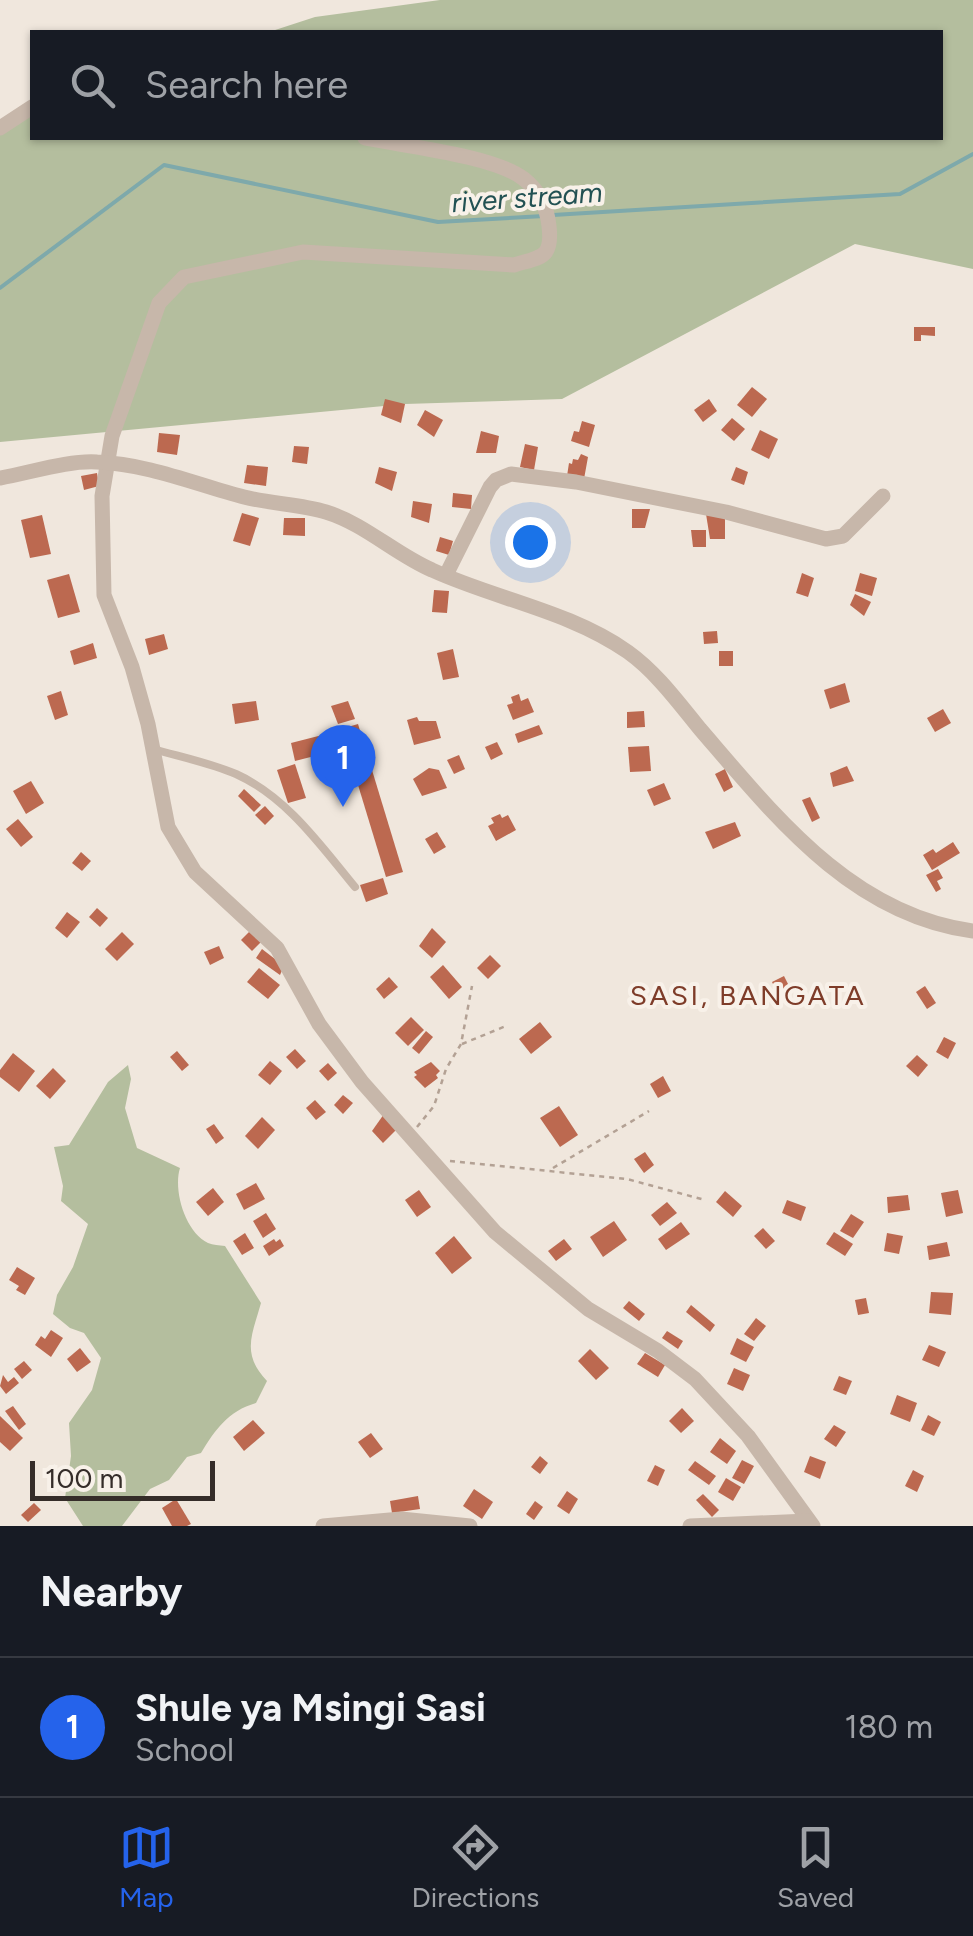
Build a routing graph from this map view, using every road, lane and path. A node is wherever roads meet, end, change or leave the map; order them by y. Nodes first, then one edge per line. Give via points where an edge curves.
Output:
1 (30, 107) edge
2 (0, 128) edge
3 (375, 140) edge
4 (107, 463) junction
5 (0, 478) edge
6 (883, 496) dead end
7 (446, 576) junction
8 (153, 749) junction
9 (356, 887) dead end
10 (973, 931) edge
11 (472, 986) dead end
12 (506, 1026) dead end
13 (460, 1044) junction
14 (649, 1111) dead end
15 (409, 1135) junction
16 (429, 1157) junction
17 (552, 1169) junction
18 (705, 1200) dead end
19 (811, 1523) edge
20 (324, 1526) edge
21 (470, 1526) edge
22 (690, 1526) edge

1 - 2 street
3 - 4 street via 514,172 533,188 547,216 544,256 514,265 302,252 184,278 159,303
4 - 5 street
4 - 7 street via 326,512
4 - 8 street via 104,596
6 - 7 street via 842,536 830,539 676,502 511,474 490,487
7 - 10 street via 627,651 830,868 897,909
8 - 9 lane via 238,775 260,789 296,816
8 - 15 street via 176,846 277,948 319,1024
11 - 13 path
12 - 13 path
13 - 15 path via 434,1106
14 - 17 path
15 - 16 street
16 - 17 path
16 - 19 street via 525,1260 695,1380 748,1436
17 - 18 path via 628,1179
19 - 22 street
20 - 21 street via 401,1519

